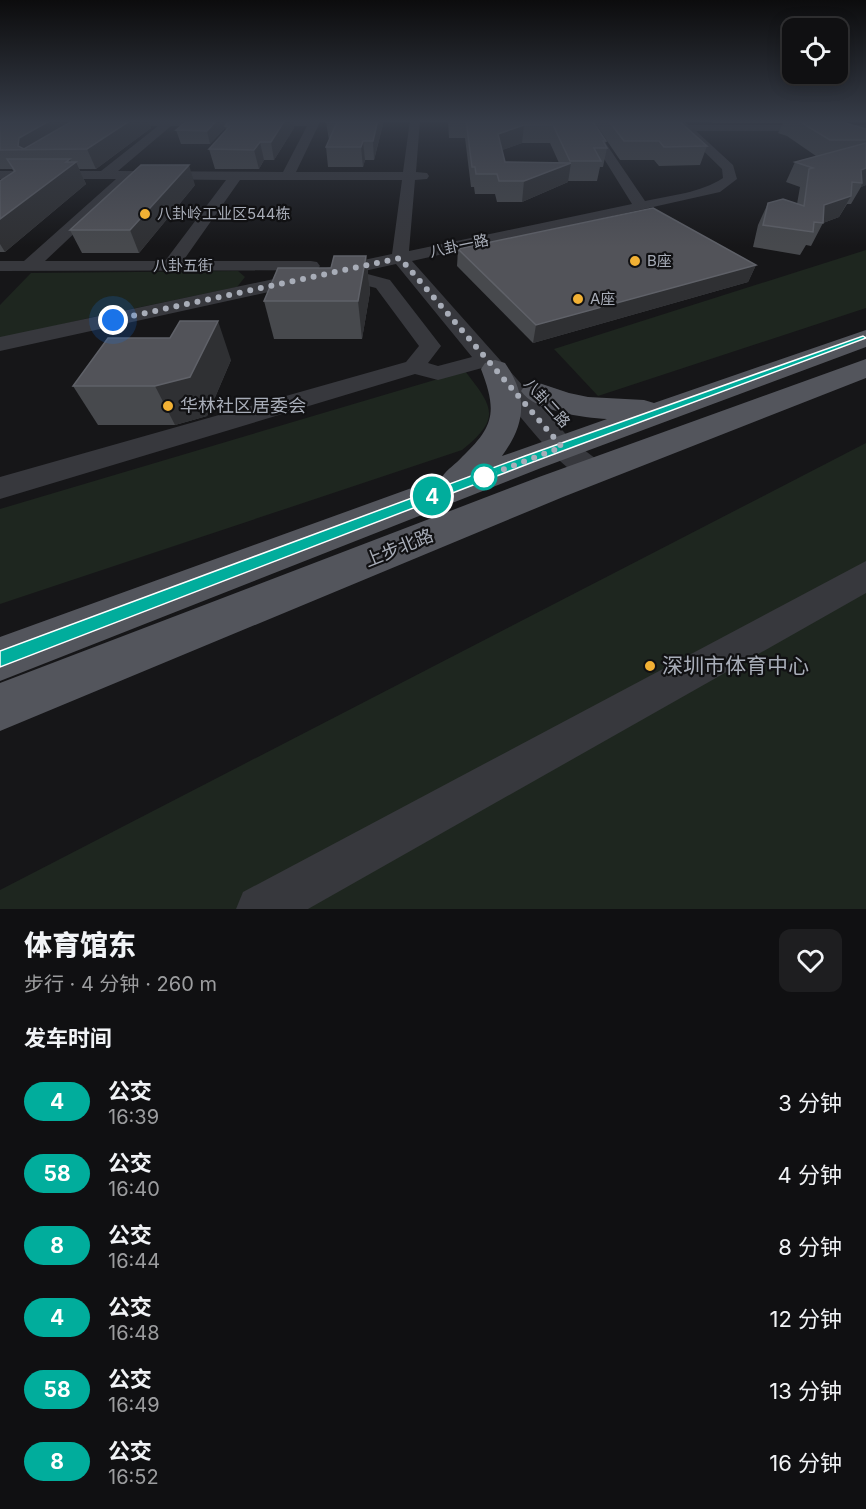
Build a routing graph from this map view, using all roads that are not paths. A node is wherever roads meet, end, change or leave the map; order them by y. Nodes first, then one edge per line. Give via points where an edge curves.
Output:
1 (120, 162) edge
2 (294, 162) edge
3 (416, 162) edge
4 (418, 162) edge
5 (613, 162) edge
6 (722, 162) edge
7 (0, 175) edge
8 (28, 175) junction
9 (105, 175) junction
10 (129, 175) junction
11 (236, 176) junction
12 (287, 176) junction
13 (416, 176) junction
14 (9, 187) edge
15 (641, 206) junction
16 (407, 257) junction
17 (0, 266) edge
18 (29, 266) junction
19 (170, 266) junction
20 (248, 266) junction
21 (365, 266) junction
22 (275, 285) junction
23 (249, 291) junction
24 (866, 338) edge
25 (0, 344) edge
26 (491, 364) junction
27 (414, 367) junction
28 (866, 368) edge
29 (536, 391) junction
30 (670, 408) junction
31 (579, 453) junction
32 (0, 488) edge
33 (447, 490) junction
34 (866, 576) edge
35 (0, 659) edge
36 (0, 706) edge
37 (260, 909) edge

1 - 9 street
2 - 12 street
3 - 13 street
4 - 13 street
5 - 15 street
6 - 15 street, 八卦一路 via 730,179 725,184
7 - 8 street
8 - 9 street
8 - 14 street
9 - 10 street
10 - 11 street via 196,171
10 - 18 street
11 - 12 street
11 - 19 street
12 - 13 street
13 - 16 street
15 - 16 street, 八卦一路
16 - 21 street, 八卦一路
16 - 26 street, 八卦二路
16 - 29 street, 八卦二路
17 - 18 street, 八卦五街
18 - 19 street, 八卦五街
19 - 20 street, 八卦五街
20 - 21 street, 八卦五街
20 - 23 street via 258,276
21 - 22 street, 八卦一路
22 - 23 street, 八卦一路
22 - 27 street via 281,297 360,278 383,284 430,346
23 - 25 street, 八卦一路
24 - 30 main road, 上步北路
26 - 27 street via 438,373
26 - 31 street, 八卦二路
26 - 33 main road via 507,406 504,426 471,471
27 - 32 street
28 - 31 main road, 上步北路
29 - 30 main road via 584,407
29 - 31 street, 八卦二路
30 - 31 main road, 上步北路
31 - 33 main road, 上步北路
31 - 36 main road, 上步北路
33 - 35 main road, 上步北路
34 - 37 street

